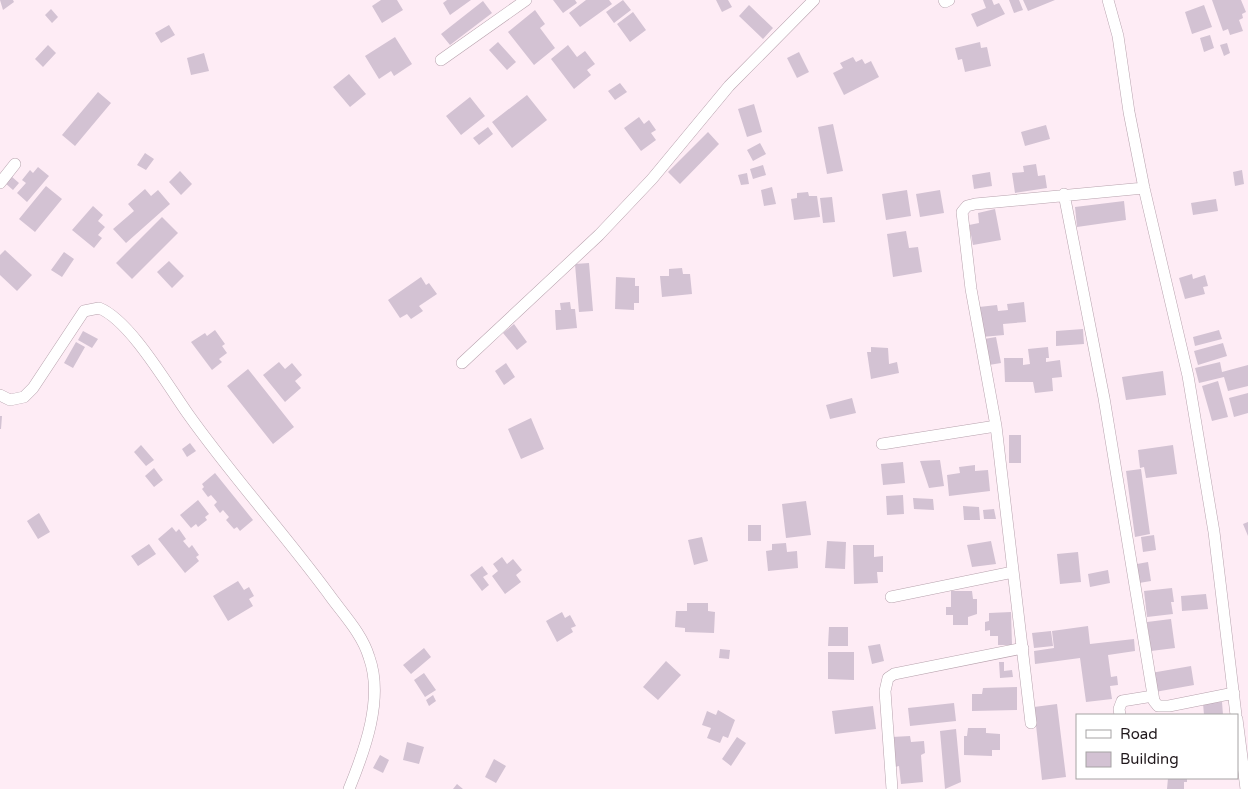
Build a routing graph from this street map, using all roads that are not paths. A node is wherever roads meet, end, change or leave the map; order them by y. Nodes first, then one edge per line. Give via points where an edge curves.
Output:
1 (526, 0) edge
2 (814, 0) edge
3 (944, 0) edge
4 (949, 0) edge
5 (1108, 0) edge
6 (442, 60) dead end
7 (15, 164) dead end
8 (0, 183) edge
9 (1144, 188) junction
10 (1064, 194) junction
11 (462, 363) dead end
12 (0, 395) edge
13 (996, 426) junction
14 (882, 444) dead end
15 (1013, 572) junction
16 (891, 596) dead end
17 (1023, 648) junction
18 (1234, 693) junction
19 (1153, 696) junction
20 (1120, 714) edge
21 (1237, 714) edge
22 (1031, 723) dead end
23 (1238, 724) edge
24 (1246, 782) edge
25 (349, 789) edge
26 (892, 789) edge

1 - 6 street
2 - 11 street via 729,86 652,179 600,235
3 - 4 street
5 - 9 street via 1118,36
7 - 8 street
9 - 10 street
9 - 18 street via 1188,376 1214,532
10 - 13 street via 975,204 962,212 971,289
10 - 19 street via 1104,398
12 - 25 street via 10,400 24,397 84,311 99,308 115,317 139,345 210,446 306,564 370,657 374,702
13 - 14 street
13 - 15 street
15 - 16 street
15 - 17 street
17 - 22 street
17 - 26 street via 894,674 888,678 885,691
18 - 19 street via 1169,706 1156,705
18 - 21 street
19 - 20 street via 1122,701
23 - 24 street

